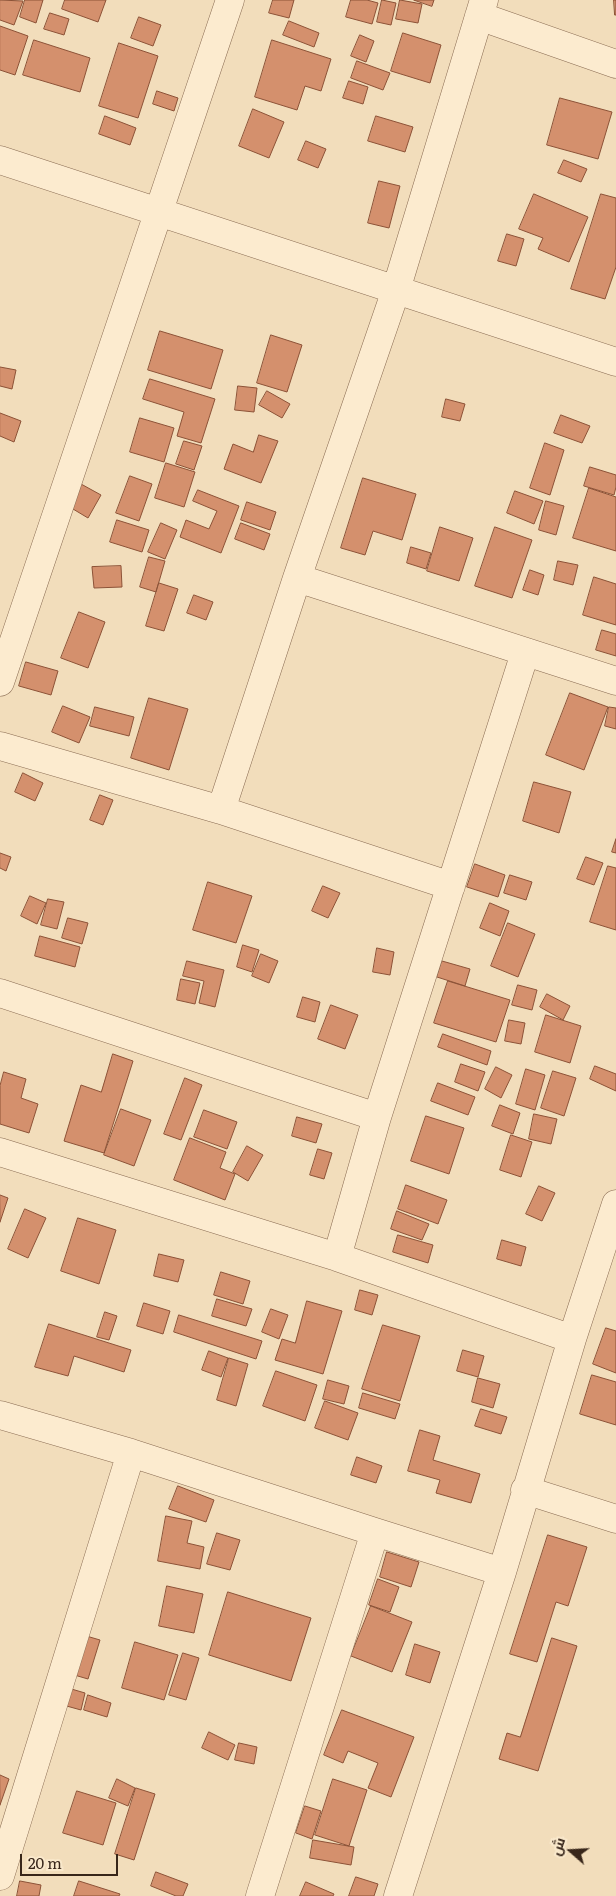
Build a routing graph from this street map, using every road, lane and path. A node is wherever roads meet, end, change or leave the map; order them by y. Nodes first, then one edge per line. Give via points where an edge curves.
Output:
1 (230, 0) edge
2 (482, 8) edge
3 (616, 64) edge
4 (1, 164) edge
5 (159, 212) junction
6 (396, 290) junction
7 (616, 362) edge
8 (297, 578) junction
9 (525, 653) junction
10 (616, 681) edge
11 (0, 682) edge
12 (0, 746) edge
13 (222, 810) junction
14 (451, 886) junction
15 (0, 993) edge
16 (377, 1117) junction
17 (0, 1152) edge
18 (616, 1204) edge
19 (337, 1257) junction
20 (608, 1261) edge
21 (572, 1339) junction
22 (0, 1415) edge
23 (131, 1453) junction
24 (526, 1490) junction
25 (616, 1519) edge
26 (375, 1532) junction
27 (502, 1572) junction
28 (0, 1876) edge
29 (260, 1896) edge
30 (398, 1896) edge

1 - 5 street
2 - 3 street
2 - 6 street
4 - 5 street
5 - 6 street
5 - 11 street
6 - 7 street
6 - 8 street
8 - 9 street
8 - 13 street
9 - 10 street
9 - 14 street
12 - 13 street
13 - 14 street
14 - 16 street
15 - 16 street
16 - 19 street
17 - 19 street
18 - 20 street
19 - 21 street
20 - 21 street
21 - 24 street
22 - 23 street
23 - 26 street
23 - 28 street
24 - 25 street
24 - 27 street
26 - 27 street
26 - 29 street
27 - 30 street

